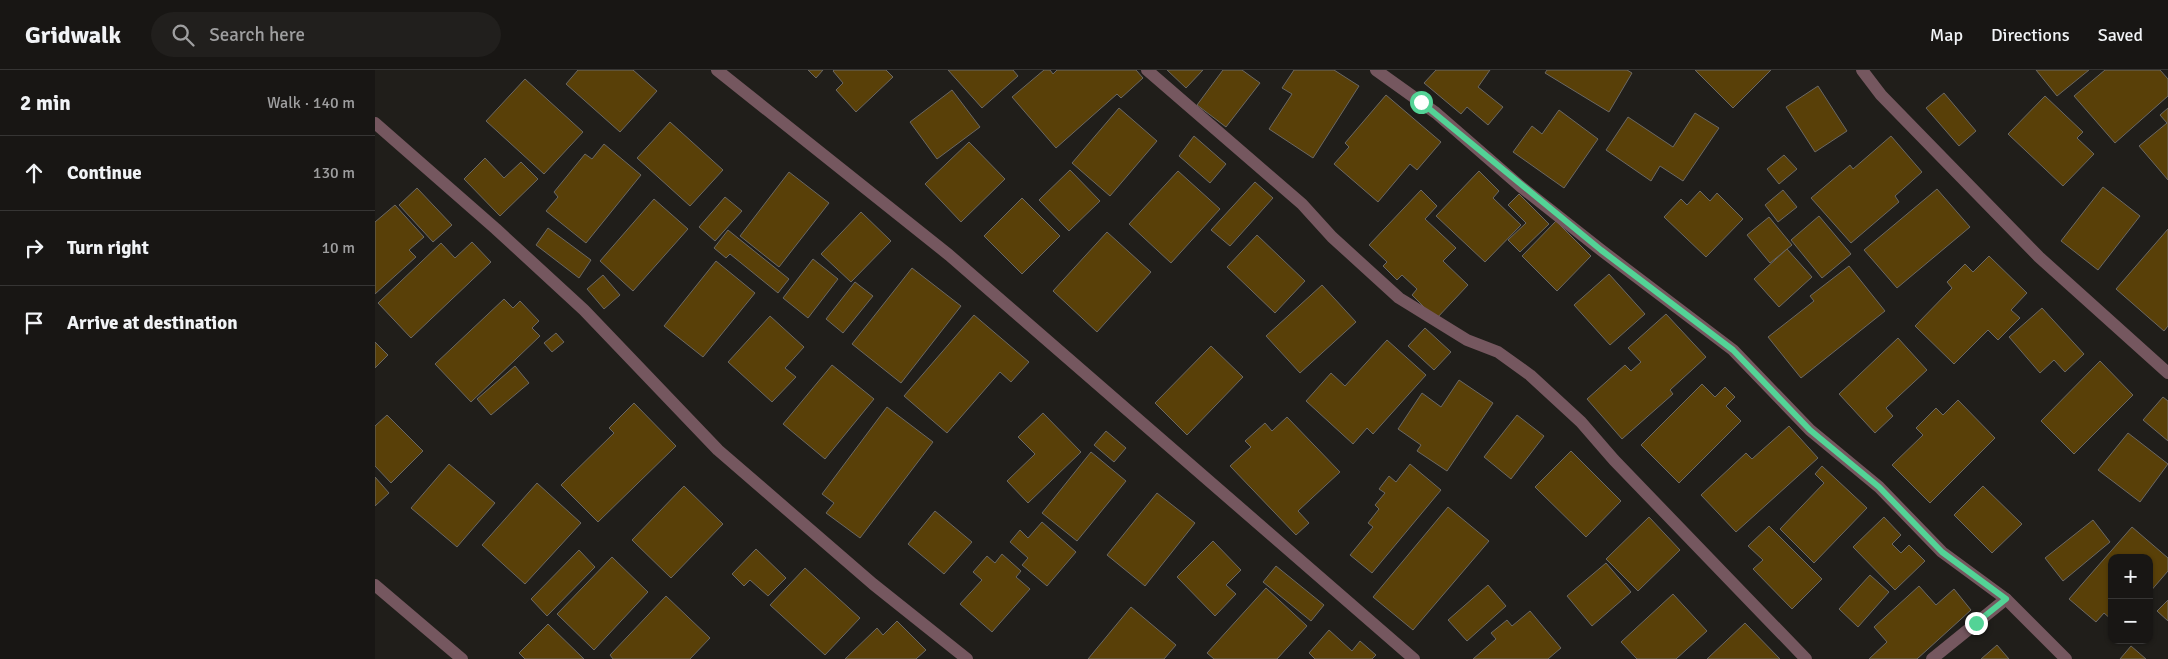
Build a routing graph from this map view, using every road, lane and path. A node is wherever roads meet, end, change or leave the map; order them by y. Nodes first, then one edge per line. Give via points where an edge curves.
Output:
1 (717, 70) edge
2 (1147, 70) edge
3 (1376, 70) edge
4 (1861, 70) edge
5 (375, 123) edge
6 (2168, 372) edge
7 (375, 585) edge
8 (2006, 599) junction
9 (462, 659) edge
10 (967, 659) edge
11 (1413, 659) edge
12 (1806, 659) edge
13 (1932, 659) edge
14 (2066, 659) edge

1 - 11 street via 949,254
2 - 12 street via 1301,204 1399,298 1467,340 1498,352 1530,375 1581,422
3 - 8 street via 1436,113 1521,186 1733,350 1810,430 1879,487 1942,552
4 - 6 street via 1881,95 2039,256
5 - 10 street via 583,310 718,450 873,584
7 - 9 street
8 - 13 street
8 - 14 street

